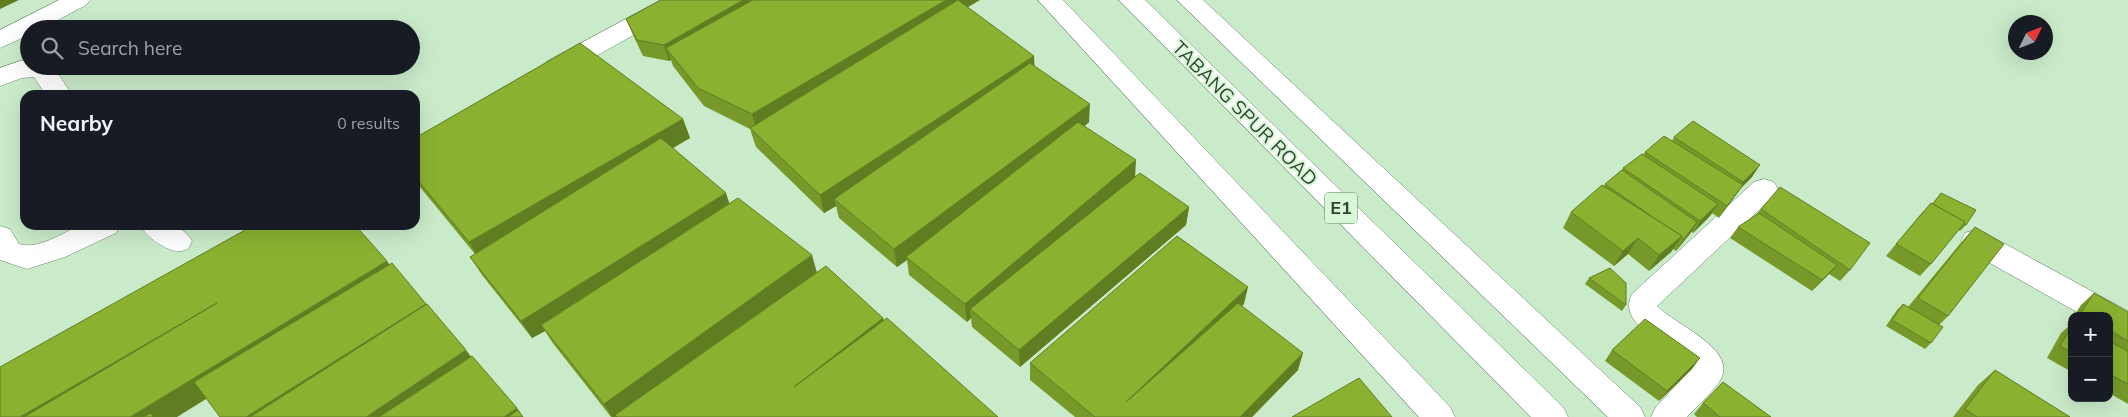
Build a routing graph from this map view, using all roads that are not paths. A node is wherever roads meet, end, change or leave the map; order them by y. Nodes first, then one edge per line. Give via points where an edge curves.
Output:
1 (78, 0) edge
2 (679, 0) edge
3 (1050, 0) edge
4 (1131, 0) edge
5 (1189, 0) edge
6 (39, 20) edge
7 (20, 30) edge
8 (0, 40) edge
9 (20, 70) edge
10 (46, 75) edge
11 (0, 77) edge
12 (532, 82) edge
13 (56, 90) edge
14 (1764, 190) dead end
15 (95, 230) edge
16 (162, 230) edge
17 (0, 237) edge
18 (178, 241) dead end
19 (1975, 241) edge
20 (2128, 326) edge
21 (1439, 417) edge
22 (1552, 417) edge
23 (1629, 417) edge
24 (1667, 417) edge

1 - 6 main road
2 - 12 main road
3 - 21 main road
4 - 22 main road, TABANG SPUR ROAD / E1
5 - 23 main road
7 - 8 main road
9 - 11 main road
10 - 13 main road
14 - 24 main road via 1642,302 1643,310 1652,320 1709,364 1708,372
15 - 17 main road via 55,249 26,258 9,252
16 - 18 main road
19 - 20 main road

